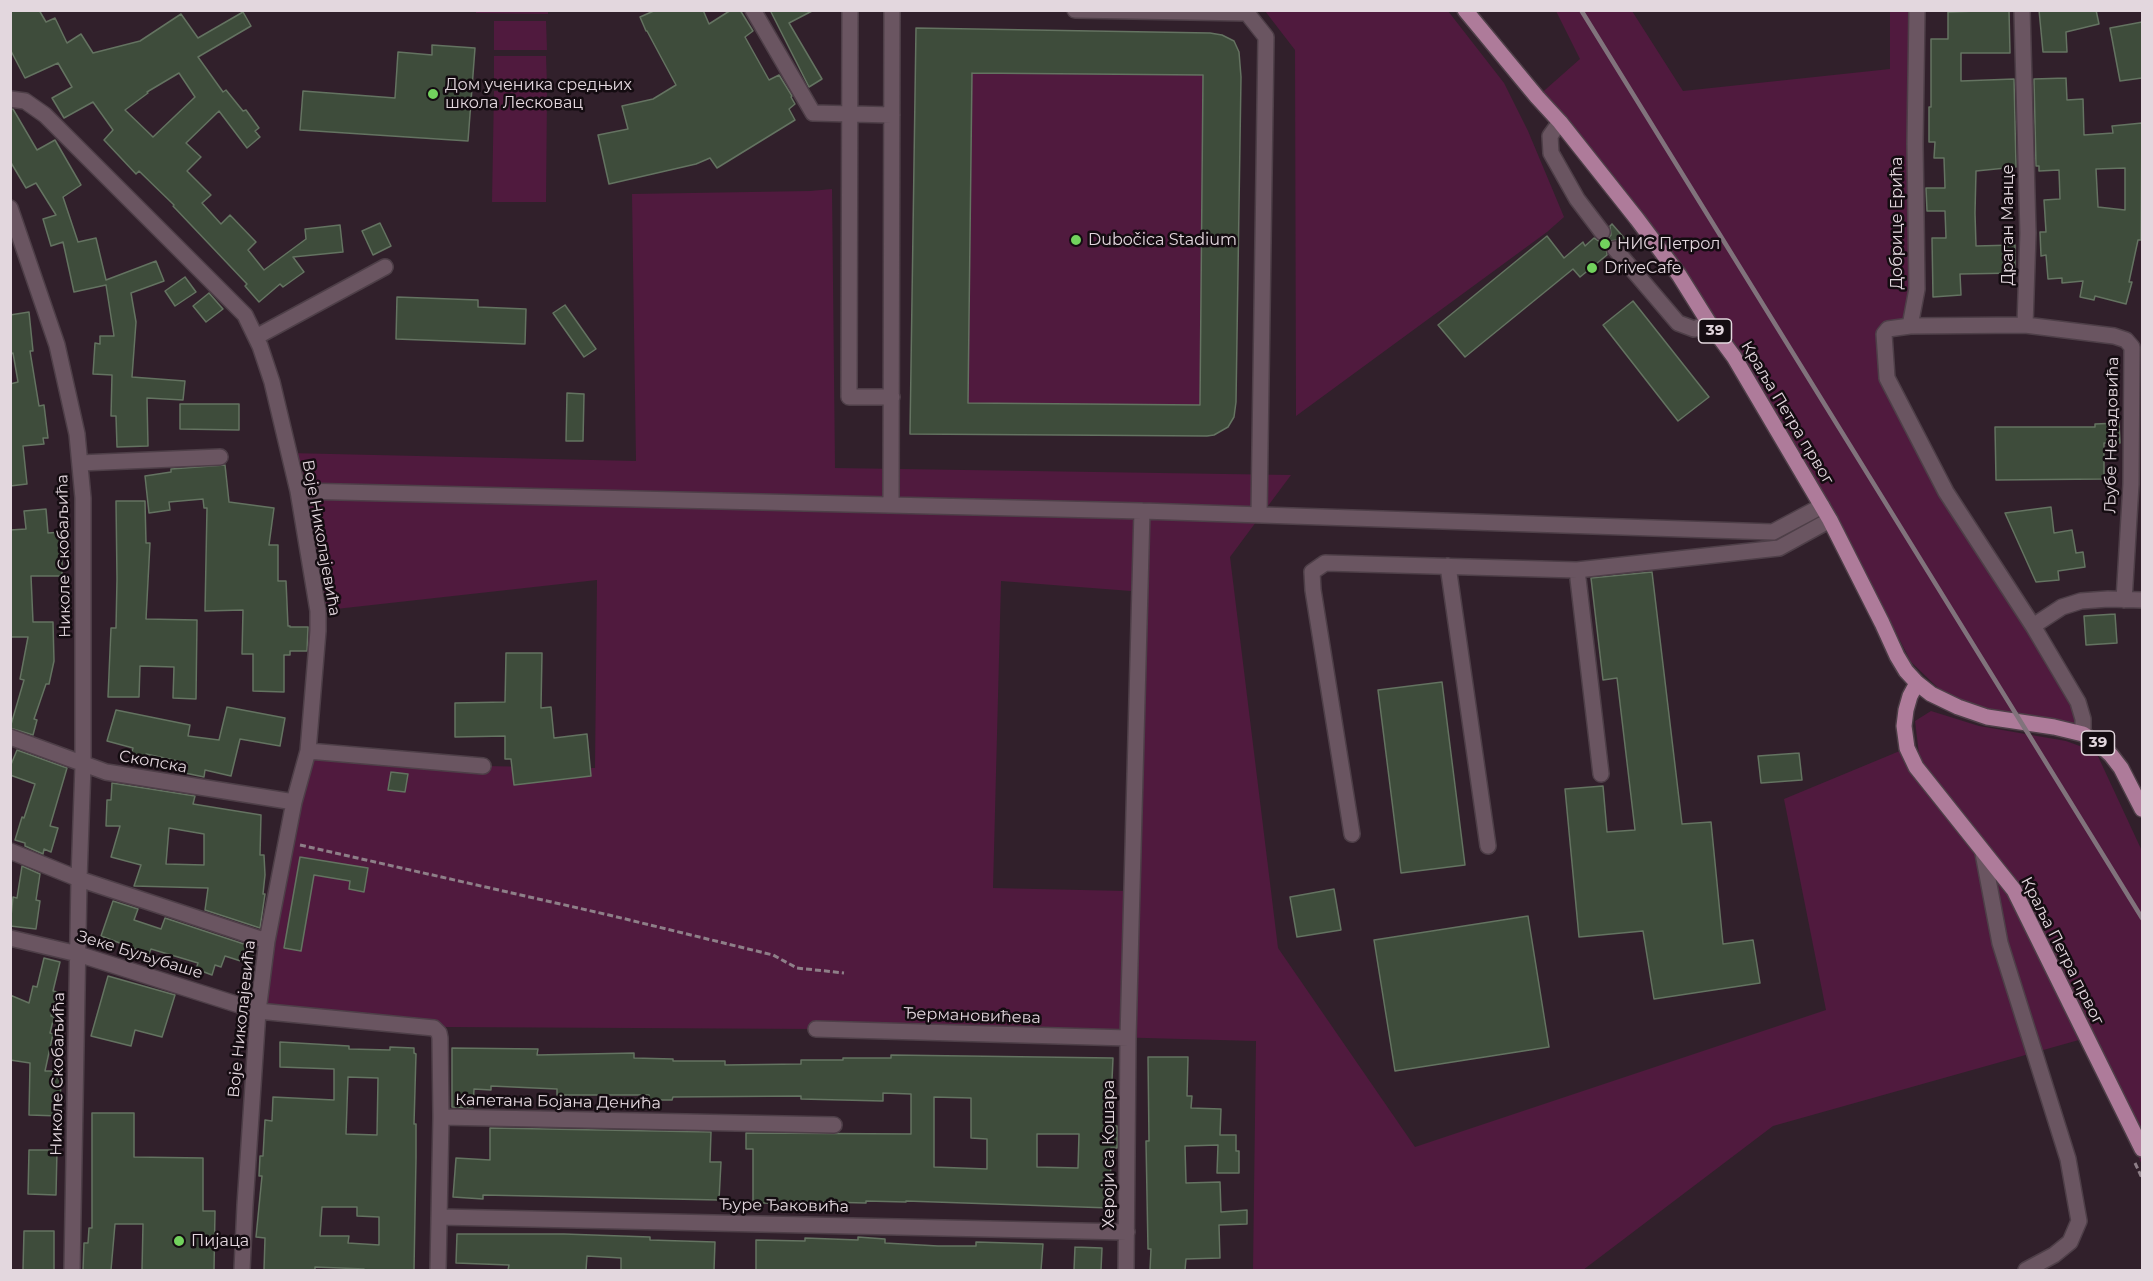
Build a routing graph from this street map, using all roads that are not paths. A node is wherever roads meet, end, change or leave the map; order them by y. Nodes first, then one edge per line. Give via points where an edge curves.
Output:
1 (753, 10) edge
2 (850, 10) edge
3 (892, 10) edge
4 (1076, 10) edge
5 (1465, 10) edge
6 (1917, 10) edge
7 (2022, 10) edge
8 (10, 99) edge
9 (850, 113) junction
10 (892, 115) junction
11 (1560, 122) junction
12 (11, 213) edge
13 (1602, 232) dead end
14 (1615, 249) dead end
15 (385, 267) dead end
16 (1709, 323) junction
17 (2025, 325) junction
18 (1910, 326) junction
19 (256, 337) junction
20 (892, 397) junction
21 (220, 458) dead end
22 (80, 463) junction
23 (298, 491) junction
24 (891, 505) junction
25 (1822, 506) junction
26 (1142, 511) junction
27 (1259, 515) junction
28 (1830, 520) junction
29 (1448, 566) junction
30 (1576, 570) junction
31 (2124, 600) junction
32 (2142, 600) edge
33 (2033, 626) junction
34 (1917, 683) junction
35 (2083, 734) junction
36 (10, 737) edge
37 (308, 751) junction
38 (83, 765) junction
39 (483, 766) dead end
40 (1601, 774) dead end
41 (294, 802) junction
42 (2142, 809) edge
43 (1352, 834) dead end
44 (1488, 846) dead end
45 (10, 851) edge
46 (1983, 853) junction
47 (79, 879) junction
48 (10, 938) edge
49 (267, 941) junction
50 (78, 954) junction
51 (258, 1011) junction
52 (816, 1029) dead end
53 (1128, 1038) junction
54 (441, 1117) junction
55 (834, 1125) dead end
56 (2142, 1149) edge
57 (440, 1217) junction
58 (1127, 1232) junction
59 (72, 1270) edge
60 (242, 1270) edge
61 (438, 1270) edge
62 (1126, 1270) edge
63 (2026, 1270) edge

1 - 9 street via 813,113
2 - 9 street
3 - 10 street
4 - 27 street via 1248,13 1266,37
5 - 11 main road, Краља Петра првог / 39
6 - 18 street, Добрице Ерића via 1917,289
7 - 17 street, Драган Манце via 2028,233
8 - 19 street, Воје Николајевића via 25,100 45,115 245,315
9 - 10 street
9 - 20 street via 849,397
10 - 20 street
11 - 13 street via 1550,136 1551,153 1577,199
11 - 16 main road, Краља Петра првог / 39 via 1679,275
12 - 22 street, Николе Скобаљића via 57,345
14 - 16 street via 1678,323 1694,329
15 - 19 street
16 - 25 main road, Краља Петра првог / 39 via 1734,357
17 - 18 street
17 - 31 street, Љубе Ненадовића via 2114,336 2132,347 2131,484
18 - 33 street via 1888,329 1884,334 1887,378 1946,492
19 - 23 street, Воје Николајевића via 272,382
20 - 24 street
21 - 22 street
22 - 38 street, Николе Скобаљића
23 - 24 street
23 - 37 street, Воје Николајевића via 318,611
24 - 26 street
25 - 27 street via 1773,532
25 - 28 main road, Краља Петра првог / 39
26 - 27 street
26 - 53 street, Хероји са Кошара
28 - 30 street via 1779,548
28 - 34 main road, Краља Петра првог / 39 via 1897,656
29 - 30 street
29 - 43 street via 1325,562 1312,572
29 - 44 street
30 - 40 street
31 - 32 street
31 - 33 street via 2080,601 2062,607
33 - 35 street via 2082,710
34 - 35 main road, Краља Петра првог / 39 via 1931,694 1987,717
34 - 46 main road, Краља Петра првог via 1906,710 1907,748 1916,767
35 - 42 main road, 39 via 2116,762
36 - 38 street, Скопска
37 - 39 street
37 - 41 street, Воје Николајевића
38 - 41 street, Скопска
38 - 47 street, Николе Скобаљића
41 - 49 street, Воје Николајевића
45 - 47 street
46 - 56 main road, Краља Петра првог via 2014,890
46 - 63 street via 2000,944 2068,1159 2079,1221 2070,1242
47 - 49 street
47 - 50 street, Николе Скобаљића
48 - 50 street, Зеке Буљубаше
49 - 51 street, Воје Николајевића
50 - 51 street, Зеке Буљубаше
50 - 59 street, Николе Скобаљића
51 - 54 street, Капетана Бојана Денића via 434,1028 440,1038
51 - 60 street, Воје Николајевића
52 - 53 street, Ђермановићева
53 - 58 street, Хероји са Кошара
54 - 55 street, Капетана Бојана Денића
54 - 57 street
57 - 58 street, Ђуре Ђаковића
57 - 61 street
58 - 62 street, Хероји са Кошара

